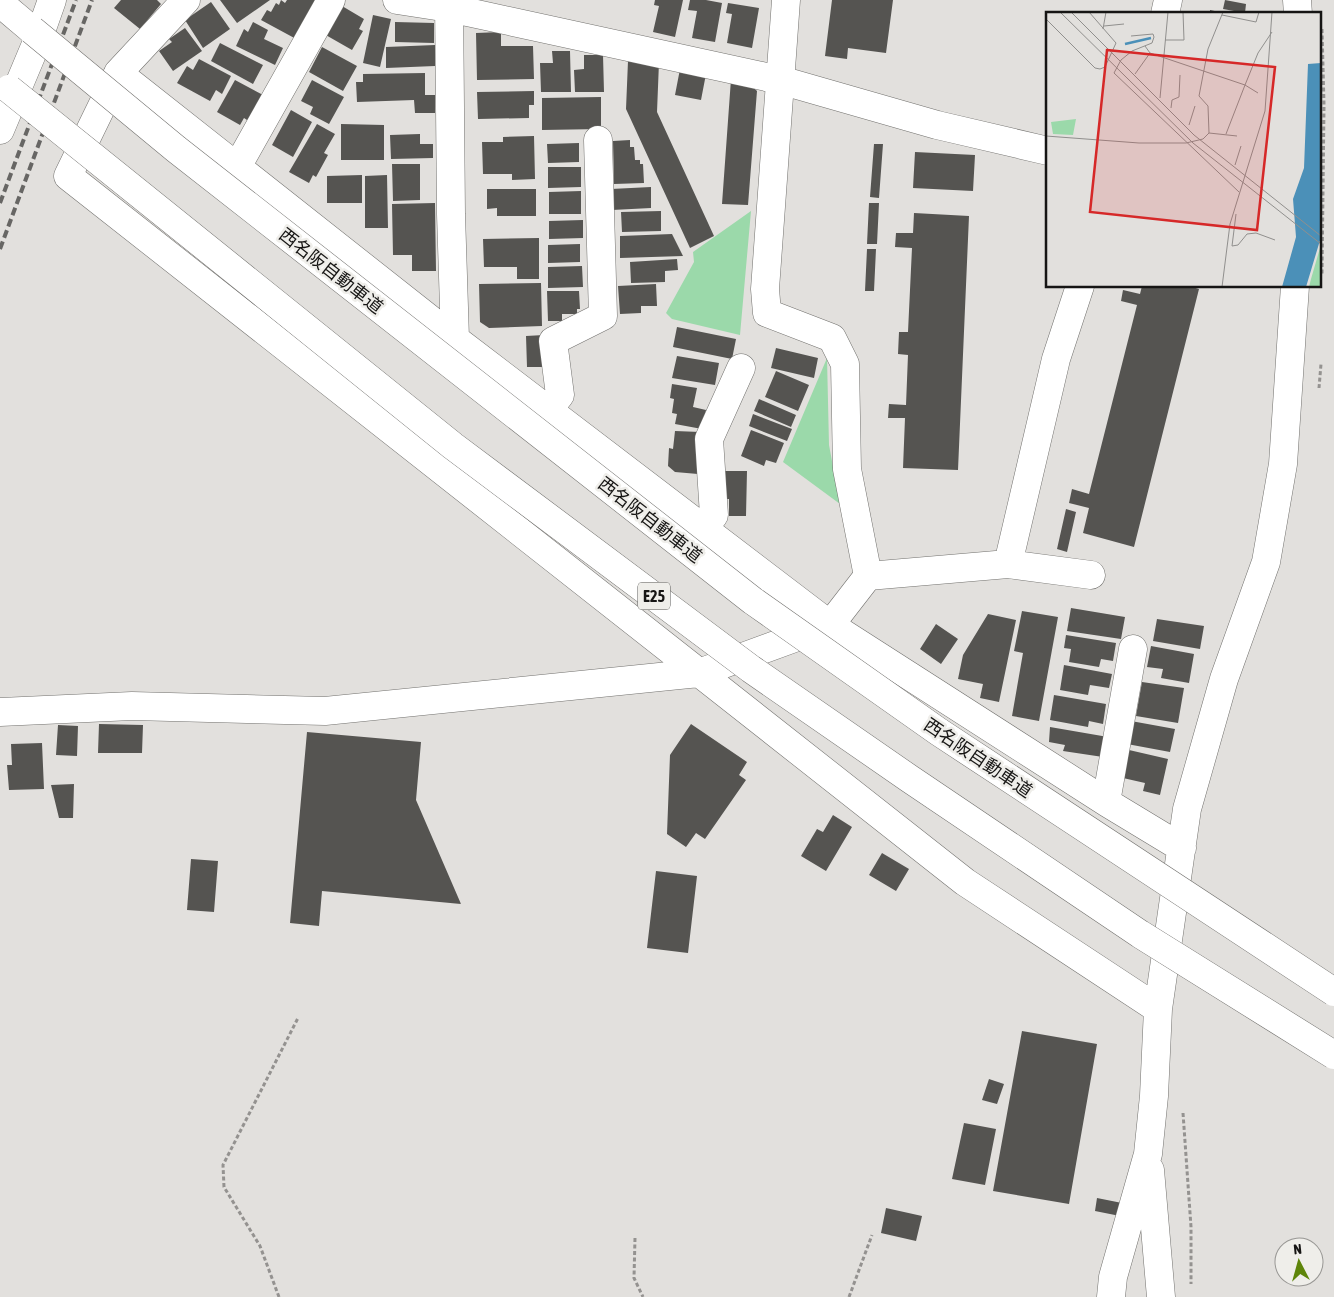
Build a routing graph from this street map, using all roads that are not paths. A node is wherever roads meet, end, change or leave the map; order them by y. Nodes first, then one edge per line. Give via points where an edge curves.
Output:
1 (52, 0) edge
2 (186, 0) edge
3 (331, 0) edge
4 (397, 0) edge
5 (786, 0) edge
6 (0, 3) edge
7 (449, 4) edge
8 (118, 73) junction
9 (780, 80) junction
10 (4, 85) edge
11 (0, 130) edge
12 (598, 140) dead end
13 (1046, 151) edge
14 (237, 167) junction
15 (1079, 288) edge
16 (1295, 288) edge
17 (455, 339) junction
18 (741, 368) dead end
19 (548, 410) junction
20 (703, 528) junction
21 (1008, 564) junction
22 (1091, 575) dead end
23 (868, 576) junction
24 (830, 625) junction
25 (1133, 649) dead end
26 (698, 673) junction
27 (0, 712) edge
28 (1106, 802) junction
29 (1182, 848) junction
30 (1334, 992) edge
31 (1158, 1009) junction
32 (1334, 1055) edge
33 (1148, 1154) junction
34 (1111, 1297) edge
35 (1161, 1297) edge

1 - 11 main road
2 - 8 main road
3 - 14 main road
4 - 7 main road
5 - 9 main road
6 - 30 main road, 西名阪自動車道, bridge via 176,149 753,601 939,732
7 - 9 main road
7 - 17 main road via 450,214
8 - 14 main road
8 - 26 main road via 68,176
9 - 13 main road via 936,125
9 - 23 main road via 764,289 767,314 832,338 845,364 847,469
10 - 32 main road, E25, bridge via 453,446 751,669 1140,934
12 - 19 main road via 603,316 553,341 560,395
14 - 17 main road
15 - 21 main road via 1056,359
16 - 29 main road via 1283,464 1266,562 1224,679 1187,809
17 - 19 main road
18 - 20 main road via 709,439 714,515
19 - 20 main road
20 - 24 main road
21 - 22 main road
21 - 23 main road
23 - 24 main road
24 - 26 main road
24 - 28 main road
25 - 28 main road
26 - 27 main road via 325,711 132,706
26 - 31 main road via 965,882
28 - 29 main road
29 - 31 main road
31 - 33 main road
33 - 34 main road via 1113,1276
33 - 35 main road

